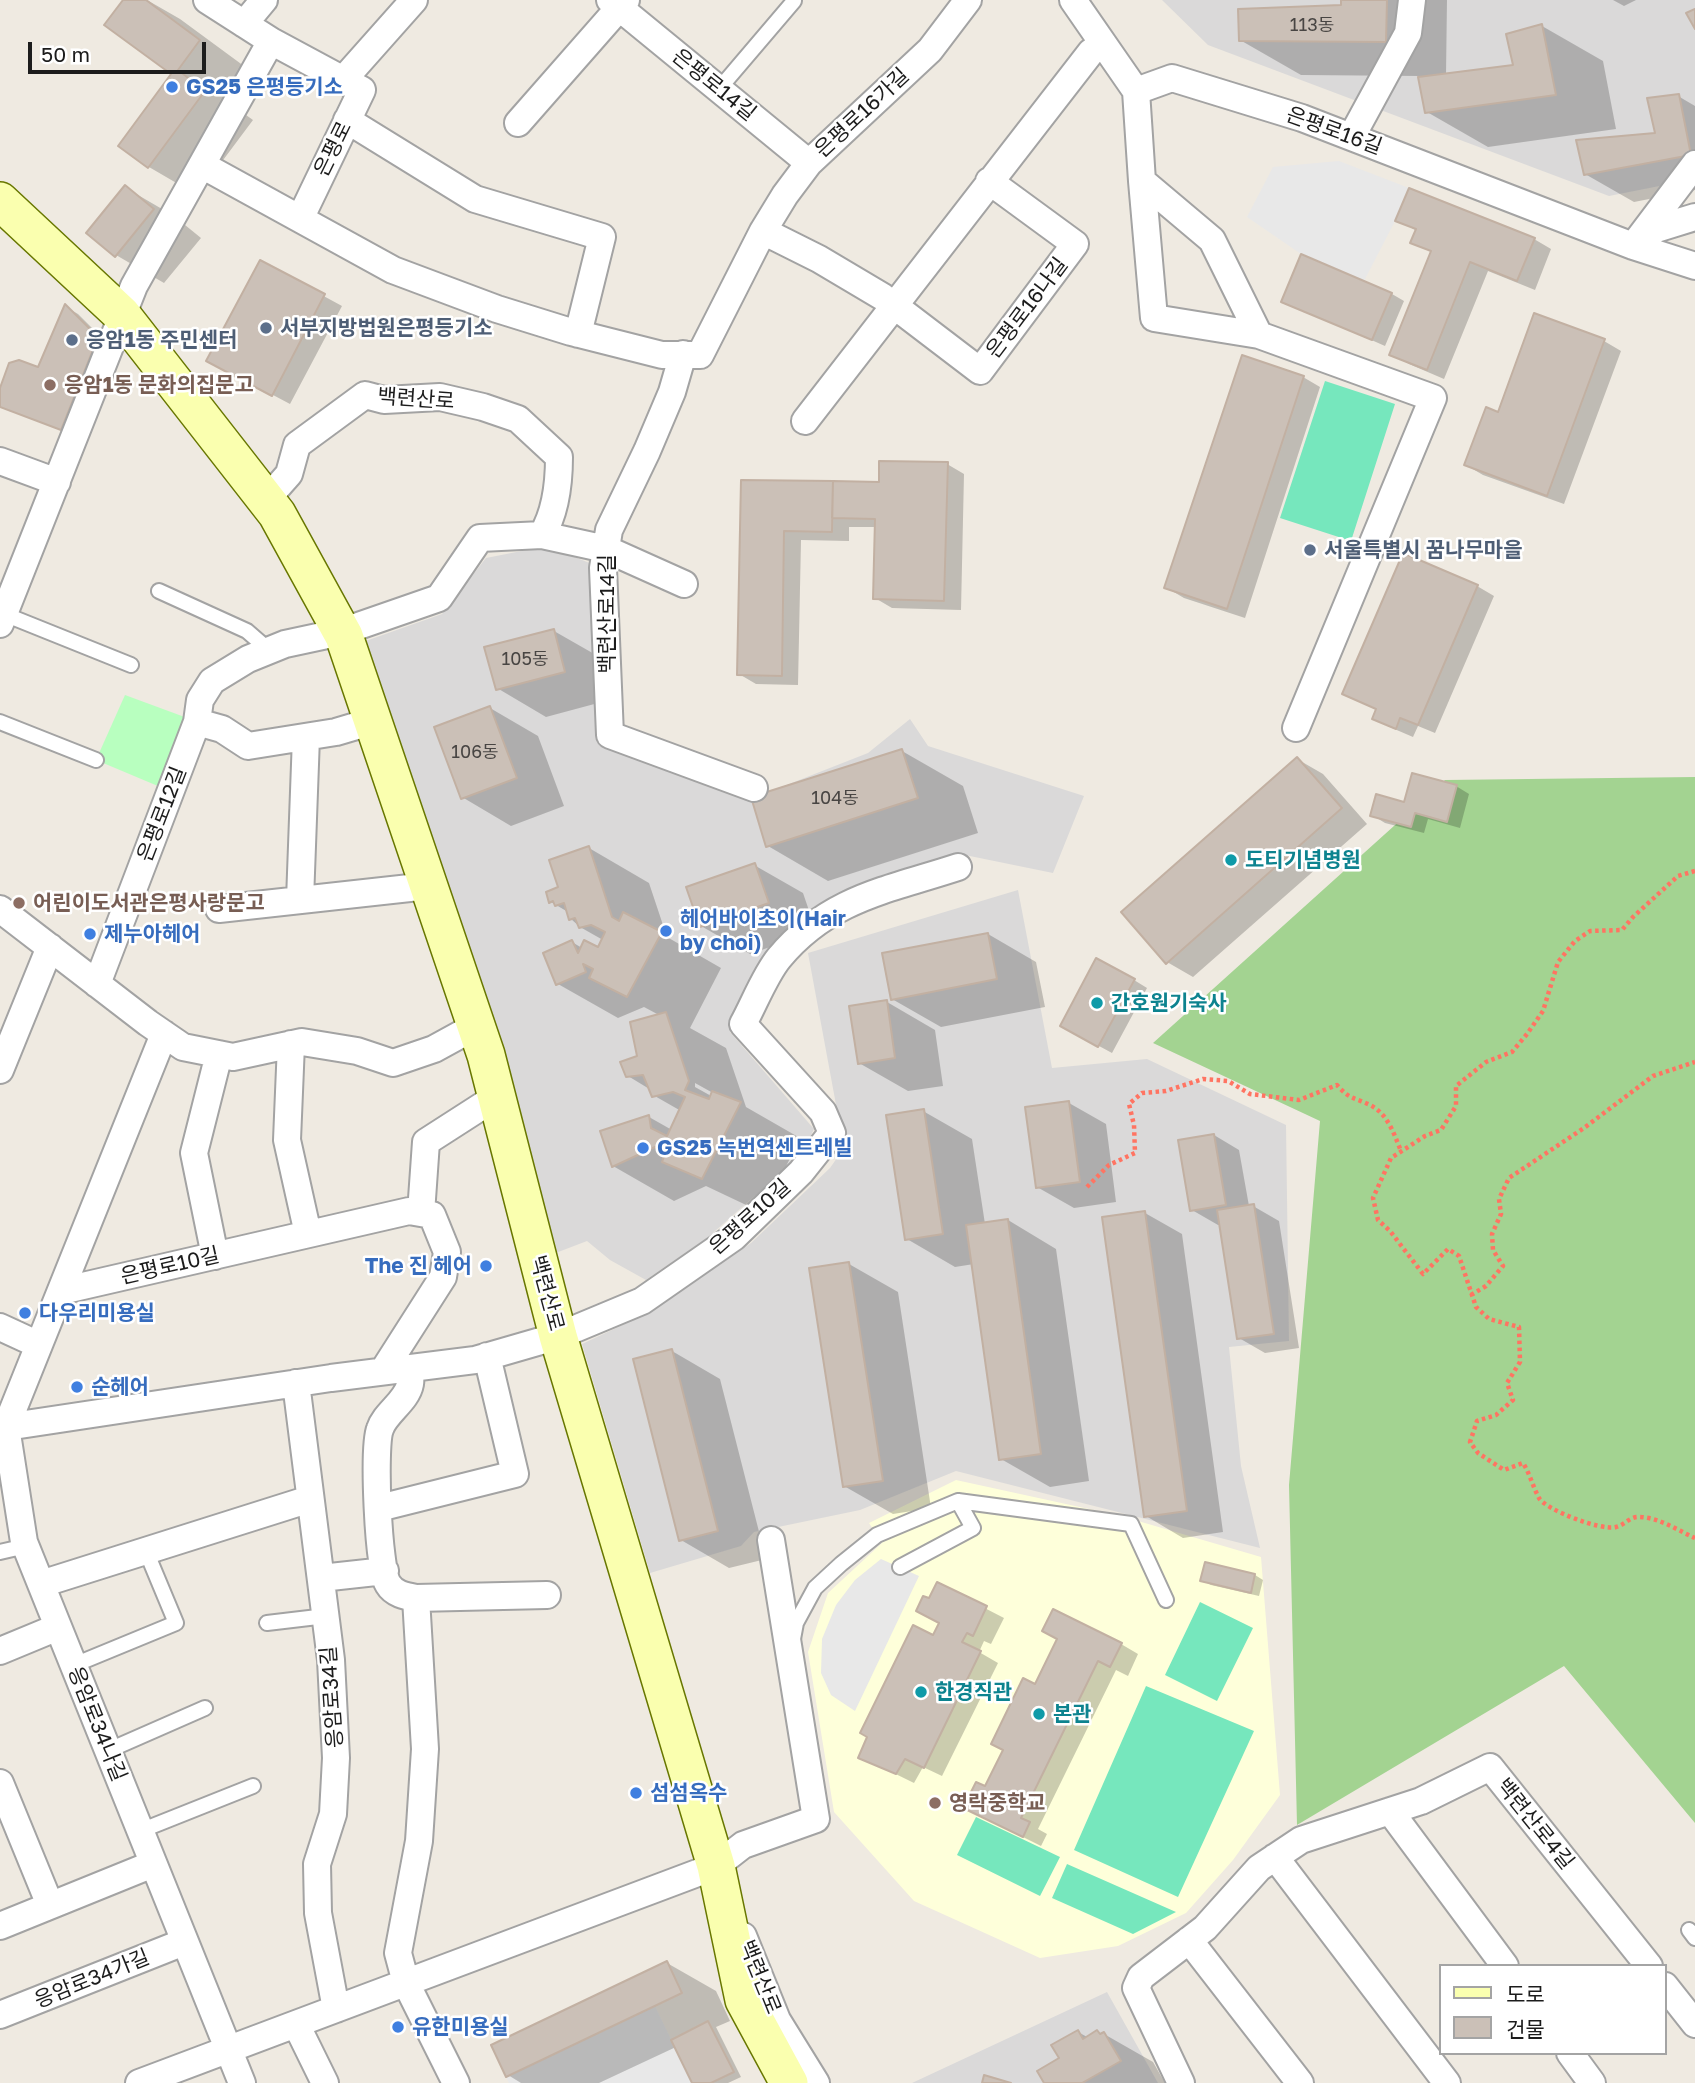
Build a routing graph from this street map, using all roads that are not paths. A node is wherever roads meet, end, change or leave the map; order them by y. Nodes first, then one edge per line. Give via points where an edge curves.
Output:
1 (207, 0) edge
2 (264, 0) edge
3 (414, 0) edge
4 (1073, 0) edge
5 (1412, 0) edge
6 (794, 1) edge
7 (618, 3) edge
8 (956, 5) edge
9 (244, 24) junction
10 (271, 41) junction
11 (1103, 44) junction
12 (343, 80) junction
13 (719, 89) junction
14 (1136, 91) junction
15 (347, 120) junction
16 (518, 123) dead end
17 (1352, 136) junction
18 (809, 163) junction
19 (1695, 164) edge
20 (202, 165) junction
21 (989, 181) junction
22 (1142, 181) junction
23 (0, 201) edge
24 (1695, 217) edge
25 (300, 219) junction
26 (763, 231) junction
27 (1633, 246) junction
28 (1695, 266) edge
29 (894, 305) junction
30 (121, 314) junction
31 (578, 334) junction
32 (1259, 335) junction
33 (683, 354) junction
34 (805, 421) dead end
35 (0, 461) edge
36 (57, 482) junction
37 (266, 500) junction
38 (542, 535) junction
39 (606, 549) junction
40 (684, 584) dead end
41 (159, 591) dead end
42 (2, 619) edge
43 (341, 632) junction
44 (270, 650) junction
45 (131, 665) dead end
46 (373, 721) junction
47 (0, 722) edge
48 (197, 722) junction
49 (1296, 728) dead end
50 (306, 737) junction
51 (96, 760) dead end
52 (754, 788) dead end
53 (958, 867) dead end
54 (428, 886) junction
55 (300, 900) junction
56 (0, 909) edge
57 (219, 909) dead end
58 (50, 947) junction
59 (97, 984) junction
60 (476, 1026) junction
61 (164, 1034) junction
62 (291, 1044) junction
63 (219, 1054) junction
64 (0, 1070) edge
65 (496, 1097) junction
66 (421, 1213) junction
67 (308, 1234) junction
68 (215, 1256) junction
69 (61, 1291) junction
70 (0, 1327) edge
71 (558, 1336) junction
72 (39, 1345) junction
73 (487, 1356) junction
74 (410, 1368) junction
75 (383, 1371) junction
76 (296, 1383) junction
77 (3, 1427) edge
78 (310, 1499) junction
79 (958, 1501) junction
80 (379, 1508) junction
81 (771, 1540) dead end
82 (26, 1546) junction
83 (146, 1551) junction
84 (0, 1552) edge
85 (900, 1567) dead end
86 (384, 1571) junction
87 (321, 1578) junction
88 (41, 1584) junction
89 (547, 1595) dead end
90 (416, 1598) junction
91 (1166, 1600) dead end
92 (326, 1616) junction
93 (267, 1623) dead end
94 (58, 1628) junction
95 (0, 1651) edge
96 (790, 1661) junction
97 (74, 1665) junction
98 (205, 1708) dead end
99 (107, 1751) junction
100 (0, 1783) edge
101 (253, 1786) dead end
102 (1390, 1811) junction
103 (140, 1832) junction
104 (1275, 1857) junction
105 (153, 1864) junction
106 (716, 1866) junction
107 (50, 1905) junction
108 (0, 1926) edge
109 (1189, 1940) junction
110 (184, 1942) junction
111 (1504, 1964) edge
112 (1647, 1964) edge
113 (406, 1983) junction
114 (1667, 1989) edge
115 (336, 2009) junction
116 (0, 2015) edge
117 (296, 2024) junction
118 (1695, 2024) edge
119 (227, 2050) junction
120 (1571, 2055) edge
121 (139, 2083) edge
122 (242, 2083) edge
123 (325, 2083) edge
124 (456, 2083) edge
125 (769, 2083) edge
126 (789, 2083) edge
127 (816, 2083) edge
128 (1181, 2083) edge
129 (1300, 2083) edge
130 (1447, 2083) edge
131 (1592, 2083) edge

1 - 9 street
2 - 9 street
3 - 12 street
4 - 11 street
5 - 17 street via 1408,33
6 - 13 lane
7 - 13 street, 은평로14길
7 - 16 street, 은평로14길
8 - 18 street, 은평로16가길 via 930,50
9 - 10 street
10 - 12 street
10 - 20 street
11 - 14 street
11 - 21 street via 1091,52
12 - 15 street, 은평로 via 362,90
13 - 18 street, 은평로14길
14 - 17 street, 은평로16길 via 1172,78
14 - 22 street
15 - 25 street, 은평로
15 - 31 street via 475,199 602,237
17 - 27 street, 은평로16길
18 - 26 street, 은평로16가길
19 - 27 street
20 - 25 street
20 - 30 street
21 - 29 street
21 - 29 street, 은평로16나길 via 1075,244 980,371
22 - 32 street via 1212,240
22 - 32 street via 1154,318
23 - 30 main road, 백련산로
24 - 27 street via 1657,229
25 - 31 street via 393,270
26 - 29 street, 은평로16나길
26 - 33 street via 700,355
27 - 28 street, 은평로16길
29 - 34 street
30 - 36 street
30 - 37 main road, 백련산로
31 - 33 street via 662,355
32 - 49 street via 1433,398
33 - 39 street, 백련산로14길 via 672,392 609,530
35 - 36 street
36 - 42 street
37 - 38 street, 백련산로 via 289,474 297,445 365,395 384,400 440,397 518,419 559,457 550,521
37 - 43 main road, 백련산로
38 - 39 street
38 - 43 street via 480,538 439,598
39 - 40 street
39 - 52 street, 백련산로14길 via 610,735
41 - 44 lane via 247,631
42 - 45 lane
43 - 44 street
43 - 46 main road, 백련산로
44 - 48 street, 은평로12길 via 212,681 200,700
46 - 50 street
46 - 54 main road, 백련산로
47 - 51 lane
48 - 50 street via 222,729 248,746
48 - 59 street, 은평로12길
50 - 55 street
53 - 71 street, 은평로10길 via 857,898 815,922 778,959 744,1024 823,1112 832,1133 801,1172 734,1237 642,1301
54 - 55 street
54 - 60 main road, 백련산로
55 - 57 street
56 - 58 street
58 - 59 street
58 - 64 street
59 - 61 street
60 - 62 street via 435,1049 393,1063 357,1051
60 - 65 main road, 백련산로
61 - 63 street via 183,1046
61 - 69 street
62 - 63 street via 233,1057
62 - 67 street via 288,1140
63 - 68 street via 194,1153
65 - 66 street via 426,1142
65 - 71 main road, 백련산로
66 - 67 street, 은평로10길 via 409,1211
66 - 75 street via 432,1215 447,1252 443,1277
67 - 68 street, 은평로10길
68 - 69 street, 은평로10길
69 - 72 street
70 - 72 street
71 - 73 street, 은평로10길
71 - 106 main road, 백련산로
72 - 77 street
73 - 74 street, 은평로10길
73 - 80 street via 515,1474
74 - 75 street, 은평로10길
74 - 80 street via 410,1387 380,1427
75 - 76 street, 은평로10길
76 - 77 street, 은평로10길
76 - 78 street, 응암로34길
77 - 82 street, 응암로34나길
78 - 83 street
78 - 87 street, 응암로34길
79 - 85 lane via 972,1528
79 - 91 lane via 1131,1524
79 - 96 lane via 877,1535 841,1564 816,1588 796,1623
80 - 86 street
81 - 96 street
82 - 84 lane
82 - 88 street, 응암로34나길
83 - 88 street
83 - 97 lane via 176,1623
86 - 87 street
86 - 90 street via 387,1583 398,1594
87 - 92 street, 응암로34길
88 - 94 street, 응암로34나길
89 - 90 street
90 - 113 street via 425,1749 419,1841 398,1953
92 - 93 lane
92 - 115 street, 응암로34길 via 336,1758 332,1814 317,1864 317,1900
94 - 95 street
94 - 97 street, 응암로34나길
96 - 106 street via 817,1819 743,1845
97 - 99 street, 응암로34나길
98 - 99 lane
99 - 103 street, 응암로34나길
100 - 107 street
101 - 103 lane
102 - 104 street, 백련산로4길 via 1301,1840
102 - 111 street
102 - 112 street, 백련산로4길 via 1490,1767
103 - 105 street, 응암로34나길
104 - 109 street, 백련산로4길
104 - 130 street
105 - 107 street
105 - 110 street, 응암로34나길
106 - 113 street
106 - 125 street, 백련산로 via 722,1986
106 - 126 main road, 백련산로 via 744,2000
106 - 127 street, 백련산로 via 777,2020
107 - 108 street
109 - 128 street, 백련산로4길 via 1141,1977 1136,1988
109 - 129 street
110 - 116 street, 응암로34가길
110 - 119 street, 응암로34나길
113 - 115 street
113 - 124 street
114 - 118 street
115 - 117 street
117 - 119 street
117 - 123 street
119 - 121 street
119 - 122 street
120 - 131 street

